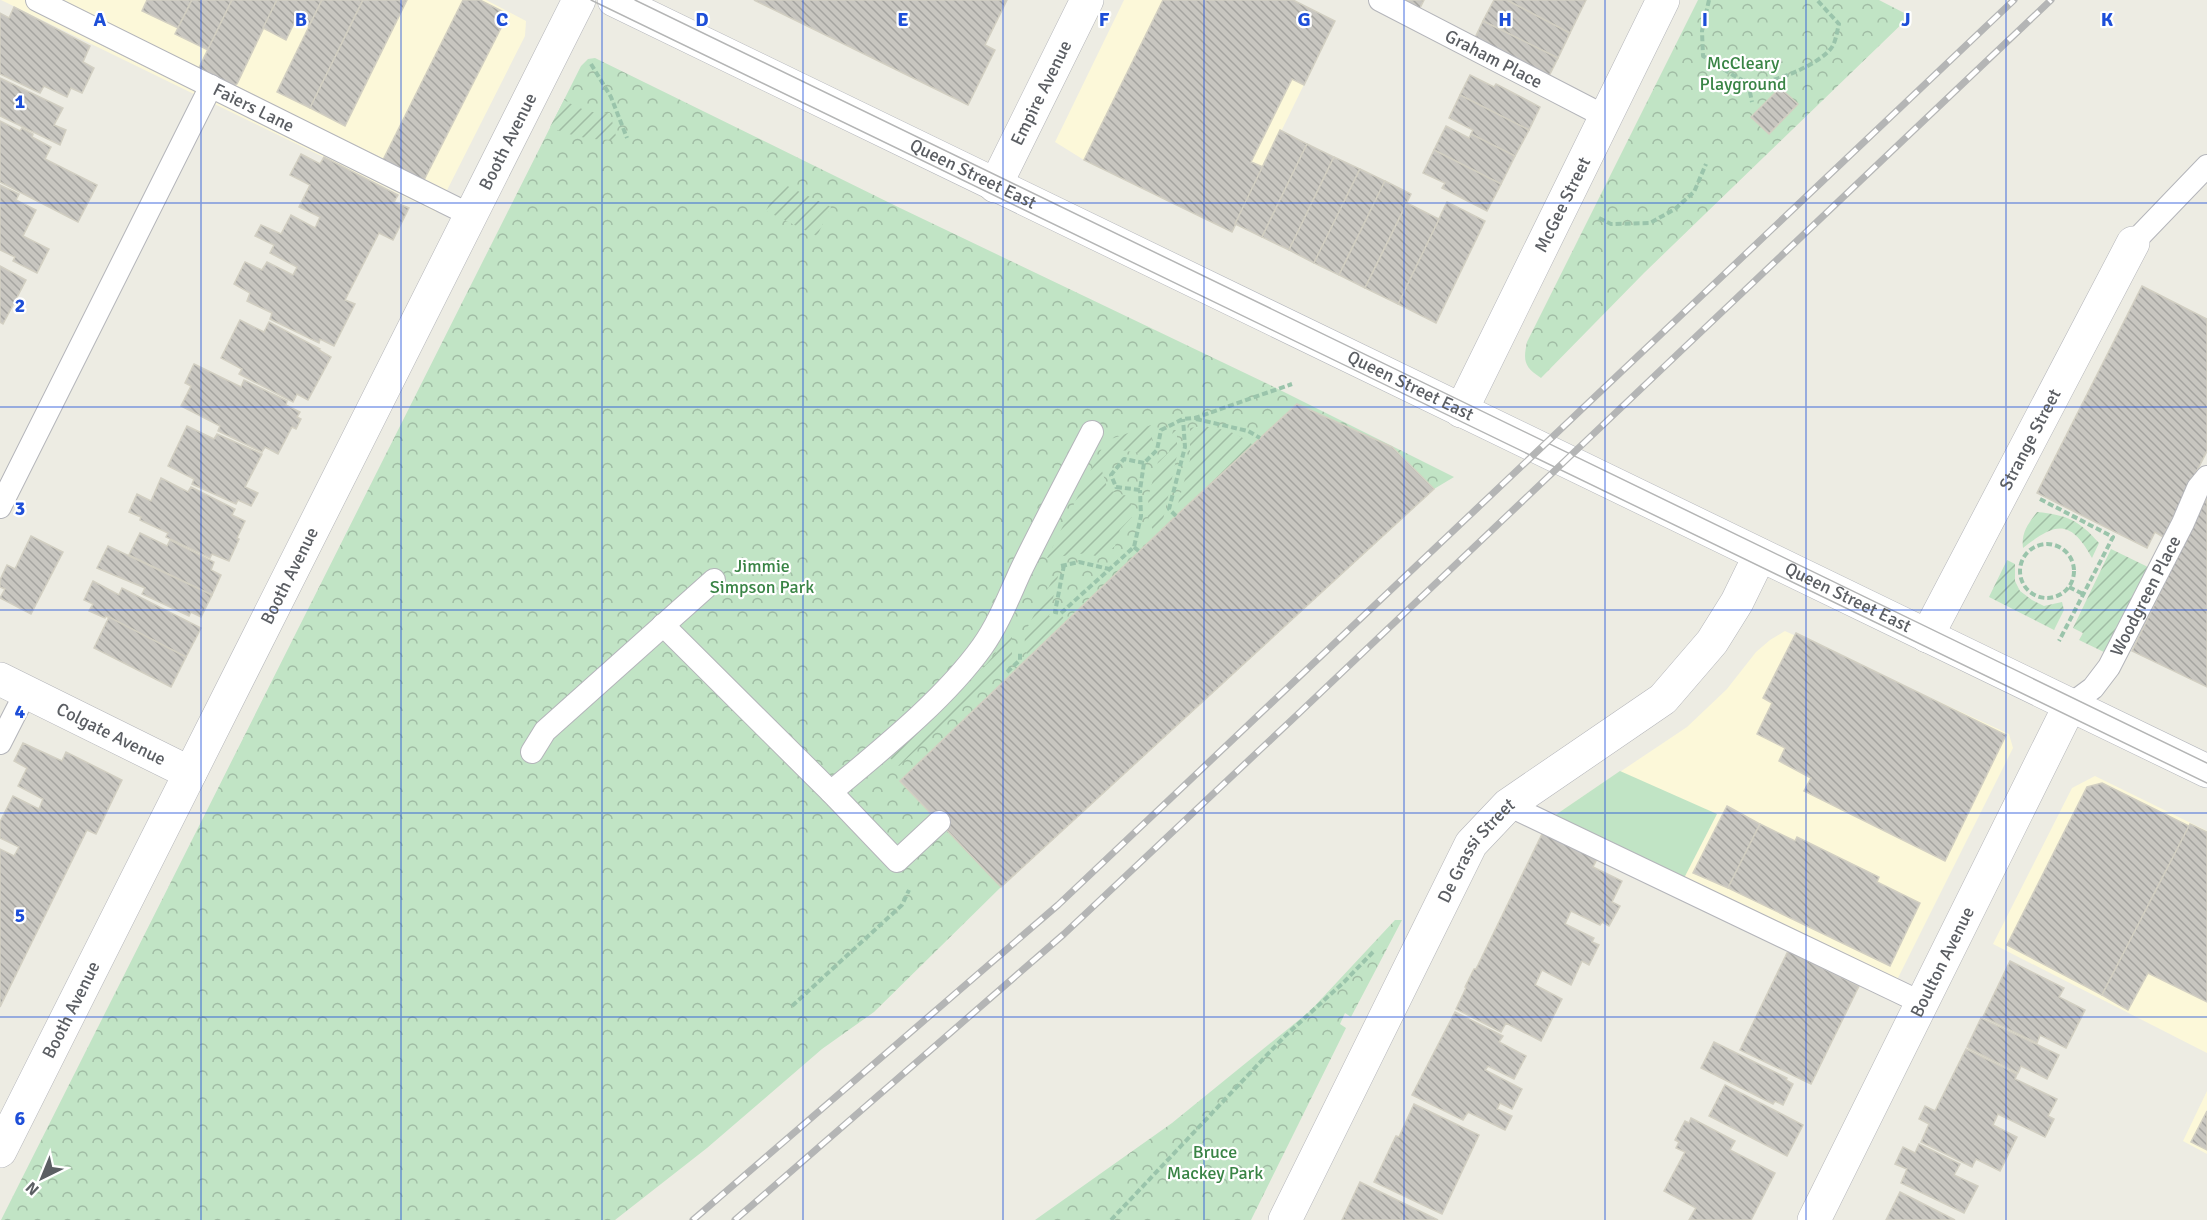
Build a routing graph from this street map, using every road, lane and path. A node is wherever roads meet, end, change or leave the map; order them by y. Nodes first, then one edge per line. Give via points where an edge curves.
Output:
1 (37, 0) edge
2 (579, 0) edge
3 (614, 0) edge
4 (1087, 0) edge
5 (1380, 0) edge
6 (1663, 0) edge
7 (1709, 0) edge
8 (1817, 0) edge
9 (588, 59) dead end
10 (1748, 82) junction
11 (212, 86) junction
12 (1752, 102) dead end
13 (1606, 117) junction
14 (627, 138) dead end
15 (1706, 164) dead end
16 (2207, 166) edge
17 (994, 186) junction
18 (470, 215) junction
19 (1593, 228) dead end
20 (2133, 243) joint
21 (1292, 384) dead end
22 (1461, 411) junction
23 (1195, 418) junction
24 (1183, 419) junction
25 (1092, 432) dead end
26 (1260, 438) dead end
27 (1144, 463) junction
28 (2207, 477) edge
29 (1140, 490) junction
30 (2033, 495) dead end
31 (0, 507) edge
32 (1176, 516) dead end
33 (1134, 547) junction
34 (1140, 552) dead end
35 (1760, 555) junction
36 (1109, 568) junction
37 (714, 580) dead end
38 (2069, 587) junction
39 (2083, 594) junction
40 (663, 625) junction
41 (1927, 636) junction
42 (2059, 641) dead end
43 (13, 686) edge
44 (2070, 705) junction
45 (0, 743) edge
46 (532, 752) dead end
47 (2207, 771) edge
48 (190, 774) junction
49 (831, 792) junction
50 (1508, 805) junction
51 (939, 822) dead end
52 (897, 861) junction
53 (1375, 950) dead end
54 (1922, 1003) junction
55 (792, 1006) dead end
56 (0, 1152) edge
57 (1111, 1220) edge
58 (1285, 1220) edge
59 (1814, 1220) edge

1 - 11 lane, Faiers Lane
2 - 18 street, Booth Avenue
3 - 17 street, Queen Street East
4 - 17 street, Empire Avenue
5 - 13 lane, Graham Place
6 - 13 street, McGee Street
7 - 10 path via 1702,31 1703,56
8 - 10 path via 1839,24 1832,47 1811,65 1793,73
9 - 14 path via 611,97
10 - 12 path
11 - 18 lane, Faiers Lane
11 - 31 lane
13 - 22 street, McGee Street
15 - 19 path via 1694,192 1675,209 1650,223 1611,225 1599,218
16 - 20 lane
17 - 22 street, Queen Street East
18 - 48 street, Booth Avenue
20 - 41 street, Strange Street
21 - 23 path
22 - 35 street, Queen Street East
23 - 24 path
23 - 26 path via 1248,431
24 - 27 path via 1161,430 1157,450
24 - 32 path via 1185,447 1169,509
25 - 49 lane via 982,647 940,694
27 - 29 path
27 - 29 path via 1124,459 1111,475 1116,487
28 - 44 lane, Woodgreen Place via 2109,667 2093,688
29 - 33 path via 1141,516
30 - 39 path via 2113,537
33 - 34 path
33 - 36 path
35 - 41 street, Queen Street East
35 - 50 street, De Grassi Street via 1712,642 1663,699
36 - 36 path via 1061,613 1055,612 1064,564 1079,562
37 - 40 lane
38 - 38 path via 2074,569 2067,552 2042,544 2022,560 2020,577 2029,592 2046,599
38 - 39 path
39 - 42 path
40 - 46 lane via 545,731
40 - 49 lane
41 - 44 street, Queen Street East
43 - 45 lane
43 - 48 street, Colgate Avenue
44 - 47 street, Queen Street East
44 - 54 street, Boulton Avenue
48 - 56 street, Booth Avenue
49 - 52 lane
50 - 54 lane
50 - 58 street, De Grassi Street via 1472,844
51 - 52 lane
52 - 55 path via 909,875 909,891 902,904
53 - 57 path via 1284,1037
54 - 59 street, Boulton Avenue

